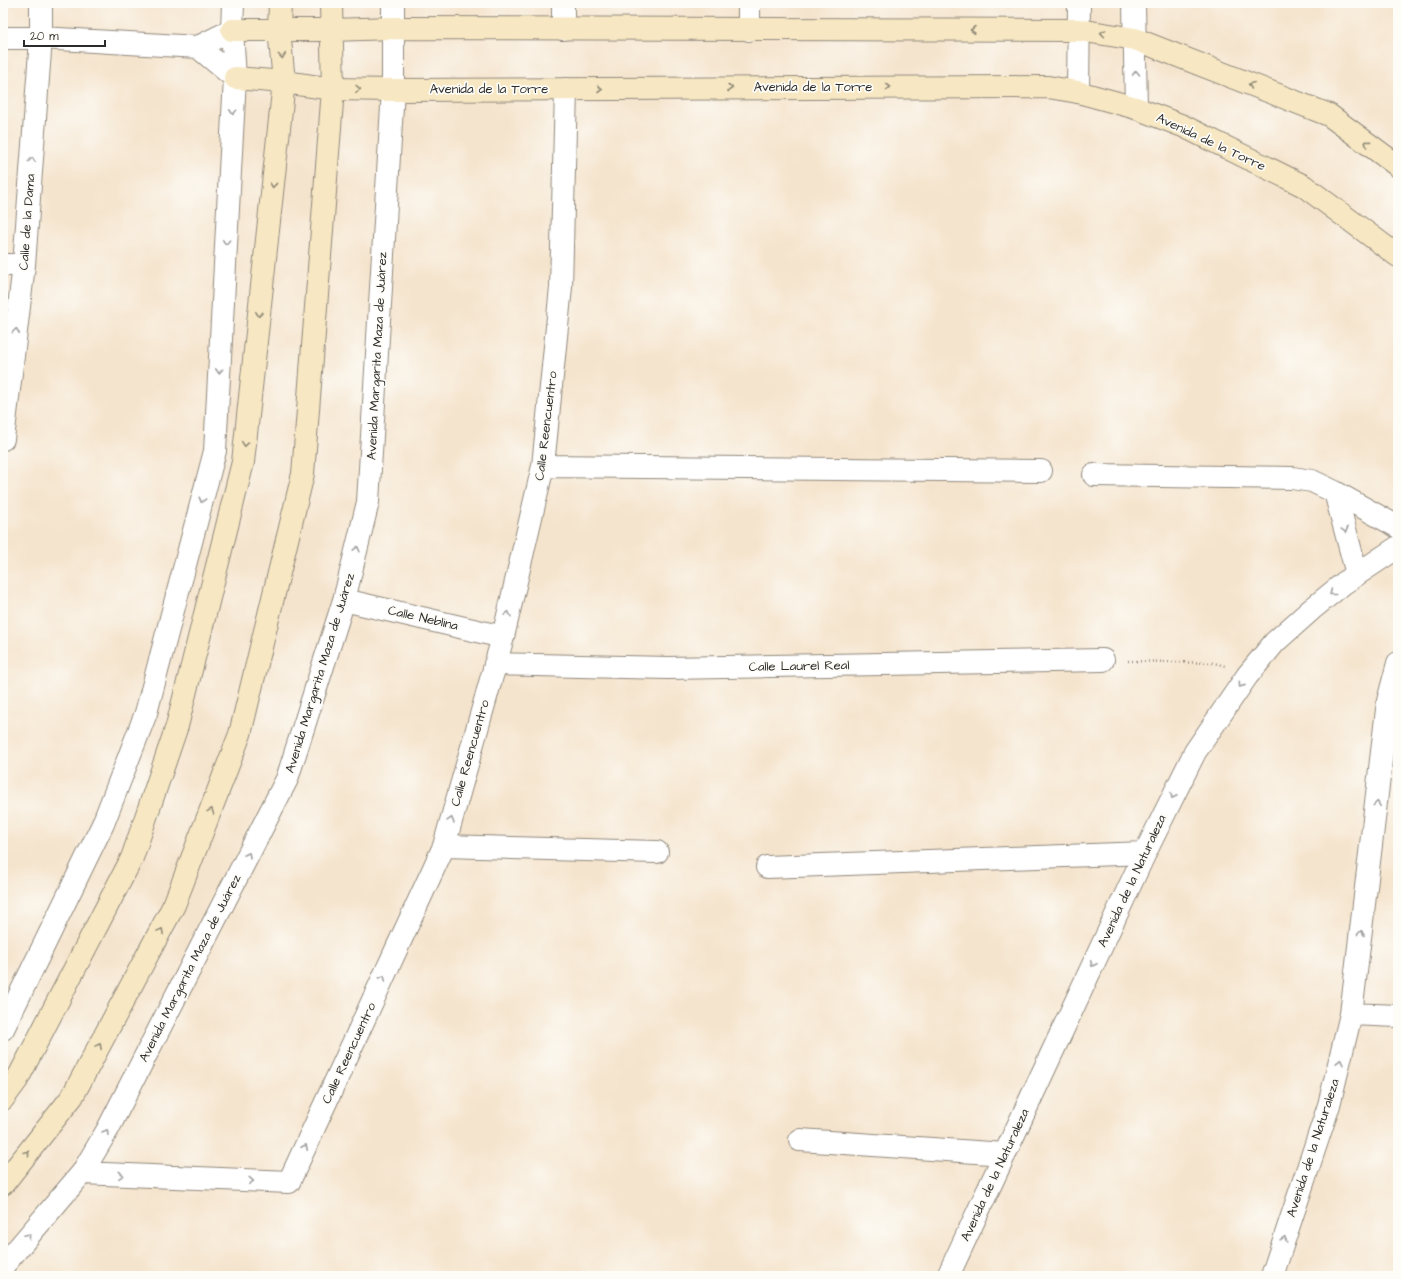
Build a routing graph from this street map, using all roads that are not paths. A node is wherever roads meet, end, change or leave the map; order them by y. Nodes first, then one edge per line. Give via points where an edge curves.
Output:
1 (41, 3) edge
2 (233, 3) edge
3 (280, 3) edge
4 (331, 3) edge
5 (393, 3) edge
6 (563, 3) edge
7 (749, 3) edge
8 (1079, 3) edge
9 (1134, 3) edge
10 (393, 28) junction
11 (279, 29) junction
12 (563, 29) junction
13 (232, 30) junction
14 (331, 30) junction
15 (750, 30) junction
16 (1079, 30) junction
17 (3, 38) edge
18 (41, 38) junction
19 (1135, 39) junction
20 (198, 47) junction
21 (235, 78) junction
22 (284, 82) junction
23 (333, 89) junction
24 (566, 89) junction
25 (393, 90) junction
26 (1078, 92) junction
27 (1136, 108) junction
28 (1398, 166) edge
29 (1398, 256) edge
30 (14, 265) edge
31 (3, 437) edge
32 (543, 466) junction
33 (1041, 471) dead end
34 (1094, 475) dead end
35 (1335, 492) junction
36 (1398, 527) edge
37 (1398, 547) edge
38 (1357, 574) junction
39 (344, 600) junction
40 (503, 637) junction
41 (1103, 660) road end
42 (1398, 663) edge
43 (496, 664) junction
44 (444, 846) junction
45 (657, 852) dead end
46 (1145, 853) junction
47 (767, 867) dead end
48 (1351, 1014) junction
49 (1398, 1016) edge
50 (3, 1029) edge
51 (3, 1099) edge
52 (800, 1140) dead end
53 (1005, 1154) junction
54 (82, 1173) junction
55 (3, 1184) edge
56 (3, 1266) edge
57 (948, 1276) edge
58 (1272, 1276) edge

1 - 18 street, Calle de la Dama
2 - 13 street
3 - 11 street
4 - 14 street
5 - 10 street, Avenida Margarita Maza de Juárez
6 - 12 street
7 - 15 street
8 - 16 street
9 - 19 street
10 - 12 street
10 - 14 street
10 - 25 street, Avenida Margarita Maza de Juárez
11 - 13 street
11 - 14 street
11 -> 22 street
12 - 15 street
13 - 20 street
13 - 21 street
14 - 23 street
16 -> 15 street
19 -> 16 street
16 - 26 street
17 - 18 street
18 - 20 street
30 -> 18 street, Calle de la Dama
27 -> 19 street
28 -> 19 street via 1329,115
20 - 21 street
21 - 22 street, Avenida de la Torre
21 -> 50 street via 215,451 146,713 102,824
22 - 23 street, Avenida de la Torre
22 -> 51 street via 244,462 177,726 132,858 17,1080
23 -> 25 street, Avenida de la Torre
55 -> 23 street via 72,1097 174,905 240,734 303,474
24 - 25 street, Avenida de la Torre
24 -> 26 street, Avenida de la Torre via 1048,87
24 - 32 street, Calle Reencuentro via 561,286
39 -> 25 street, Avenida Margarita Maza de Juárez via 368,502
26 - 27 street, Avenida de la Torre
27 - 29 street, Avenida de la Torre via 1183,126 1304,186
31 -> 30 street, Calle de la Dama
32 - 33 street
40 -> 32 street, Calle Reencuentro
34 - 35 street via 1292,478 1312,481
35 - 36 street
35 -> 38 street
37 - 38 street, Avenida de la Naturaleza
38 -> 46 street, Avenida de la Naturaleza via 1312,608 1275,642 1247,676 1195,752
39 - 40 street, Calle Neblina
54 -> 39 street, Avenida Margarita Maza de Juárez via 108,1129 287,780
40 - 43 street, Calle Reencuentro
41 - 43 street, Calle Laurel Real via 668,668
48 -> 42 street, Avenida de la Naturaleza via 1388,701
44 -> 43 street, Calle Reencuentro
44 - 45 street
54 -> 44 street, Calle Reencuentro via 289,1182
46 - 47 street
46 -> 53 street, Avenida de la Naturaleza
48 - 49 street
58 -> 48 street, Avenida de la Naturaleza via 1329,1105
52 - 53 street
53 - 57 street, Avenida de la Naturaleza
56 -> 54 street, Avenida Margarita Maza de Juárez

